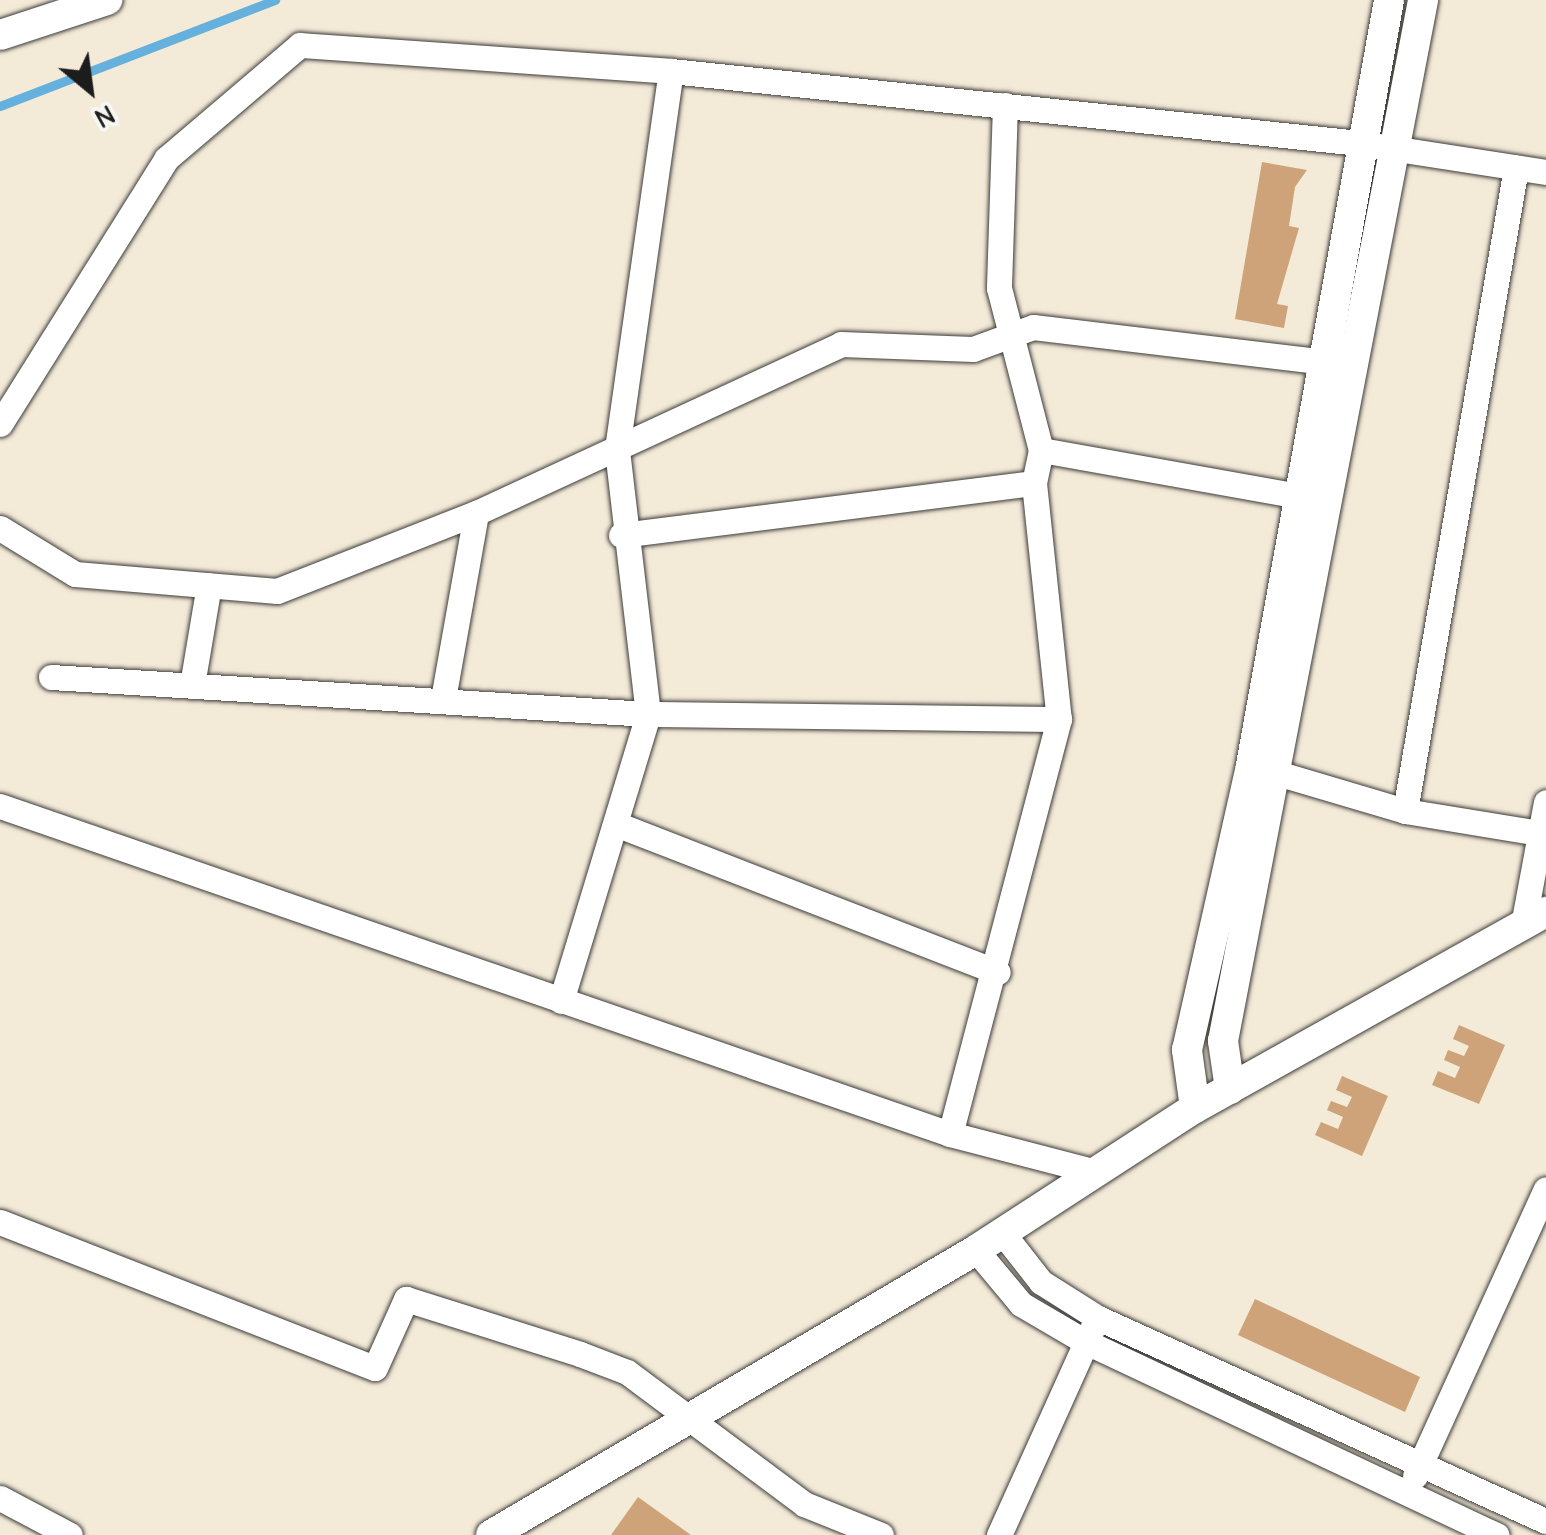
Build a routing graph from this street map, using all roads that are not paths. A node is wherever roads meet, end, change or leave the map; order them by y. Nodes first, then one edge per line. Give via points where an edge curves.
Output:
1 (108, 0) edge
2 (1390, 0) edge
3 (1423, 0) edge
4 (0, 35) edge
5 (671, 71) junction
6 (1005, 105) junction
7 (1359, 143) junction
8 (1390, 149) junction
9 (1516, 168) junction
10 (1546, 172) edge
11 (1006, 333) junction
12 (1339, 363) junction
13 (0, 424) edge
14 (617, 448) junction
15 (1041, 450) junction
16 (1034, 483) junction
17 (1315, 499) junction
18 (476, 513) junction
19 (0, 528) edge
20 (621, 535) junction
21 (209, 585) junction
22 (51, 676) dead end
23 (192, 685) junction
24 (442, 700) junction
25 (648, 714) junction
26 (1059, 718) junction
27 (1265, 770) junction
28 (1546, 802) edge
29 (0, 806) edge
30 (1405, 811) junction
31 (621, 826) junction
32 (1543, 833) edge
33 (1534, 918) edge
34 (998, 972) junction
35 (561, 1001) junction
36 (1230, 1089) junction
37 (1196, 1108) junction
38 (950, 1134) junction
39 (1092, 1172) junction
40 (1546, 1189) edge
41 (0, 1222) edge
42 (1001, 1231) junction
43 (976, 1250) junction
44 (1098, 1318) junction
45 (1084, 1341) junction
46 (693, 1417) junction
47 (1420, 1464) junction
48 (1407, 1493) junction
49 (0, 1498) edge
50 (1546, 1520) edge
51 (70, 1535) edge
52 (491, 1535) edge
53 (880, 1535) edge
54 (1000, 1535) edge
55 (1497, 1535) edge

1 - 4 street
2 - 7 street
3 - 8 street
5 - 6 street
5 - 13 street via 300,45 166,159
5 - 14 street
6 - 7 street
6 - 11 street via 999,288
7 - 8 street
7 - 12 street
8 - 9 street
8 - 12 street
9 - 10 street
9 - 30 street
11 - 12 street via 1033,327
11 - 14 street via 973,348 841,344
11 - 15 street
12 - 17 street
14 - 18 street
14 - 20 street
15 - 16 street
15 - 17 street
16 - 20 street
16 - 26 street
17 - 27 street
18 - 21 street via 277,590
18 - 24 street
19 - 21 street via 75,574
20 - 25 street
21 - 23 street
22 - 23 street
23 - 24 street
24 - 25 street
25 - 26 street
25 - 31 street
26 - 34 street
27 - 30 street
27 - 36 street via 1223,1041
27 - 37 street via 1187,1050
28 - 32 street
29 - 35 street
30 - 32 street
31 - 34 street
31 - 35 street
32 - 33 street
33 - 36 street
34 - 38 street
35 - 38 street
36 - 37 street
37 - 39 street
38 - 39 street
39 - 42 street
40 - 47 street
41 - 46 street via 375,1368 406,1298 627,1372
42 - 43 street
42 - 44 street via 1041,1282
43 - 45 street via 1022,1304
43 - 46 street
44 - 45 street
44 - 47 street
45 - 48 street
45 - 54 street
46 - 52 street
46 - 53 street via 804,1504
47 - 48 street
47 - 50 street
48 - 55 street
49 - 51 street

